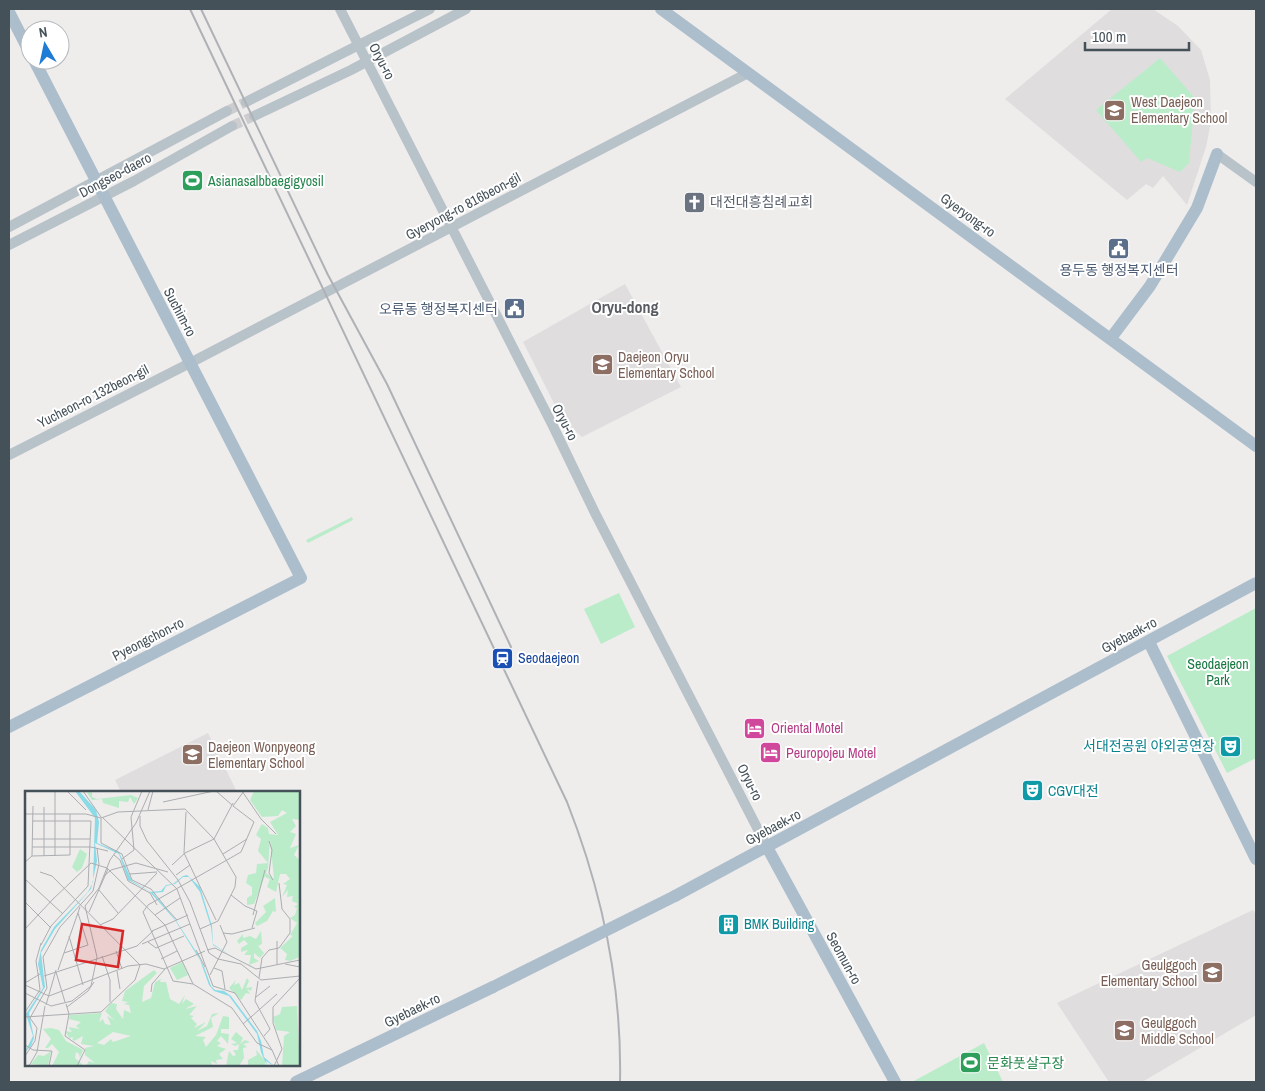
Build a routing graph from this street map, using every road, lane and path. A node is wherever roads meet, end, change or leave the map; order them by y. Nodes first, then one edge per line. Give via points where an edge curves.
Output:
1 (340, 9) edge
2 (430, 9) edge
3 (466, 9) edge
4 (661, 9) edge
5 (9, 12) edge
6 (20, 33) edge
7 (358, 45) junction
8 (367, 61) junction
9 (39, 70) edge
10 (748, 73) junction
11 (246, 102) tunnel mouth
12 (227, 112) tunnel mouth
13 (254, 116) tunnel mouth
14 (232, 126) tunnel mouth
15 (1217, 154) joint
16 (97, 182) junction
17 (1256, 182) edge
18 (104, 196) junction
19 (9, 227) edge
20 (451, 228) junction
21 (9, 246) edge
22 (1111, 338) junction
23 (190, 363) junction
24 (1256, 446) edge
25 (9, 455) edge
26 (301, 578) joint
27 (1256, 583) edge
28 (1149, 642) junction
29 (9, 727) edge
30 (767, 847) junction
31 (1256, 859) edge
32 (296, 1082) edge
33 (895, 1082) edge

1 - 7 street, Oryu-ro
2 - 7 street
3 - 8 street
4 - 10 main road, Gyeryong-ro
5 - 6 main road
7 - 8 street, Oryu-ro
7 - 11 street
8 - 13 street
8 - 20 street, Oryu-ro
9 - 16 main road, Suchim-ro
10 - 20 street, Gyeryong-ro 816beon-gil
10 - 22 main road, Gyeryong-ro
12 - 16 street, Dongseo-daero
14 - 18 street, Dongseo-daero
15 - 17 street
15 - 22 main road via 1197,208 1150,286
16 - 18 main road, Suchim-ro
16 - 19 street, Dongseo-daero
18 - 21 street, Dongseo-daero
18 - 23 main road, Suchim-ro
20 - 23 street, Gyeryong-ro 816beon-gil
20 - 30 street, Oryu-ro
22 - 24 main road, Gyeryong-ro
23 - 25 street, Yucheon-ro 132beon-gil
23 - 26 main road, Suchim-ro
26 - 29 main road, Pyeongchon-ro
27 - 28 main road, Gyebaek-ro
28 - 30 main road, Gyebaek-ro
28 - 31 main road
30 - 32 main road, Gyebaek-ro, bridge via 493,987
30 - 33 main road, Seomun-ro

